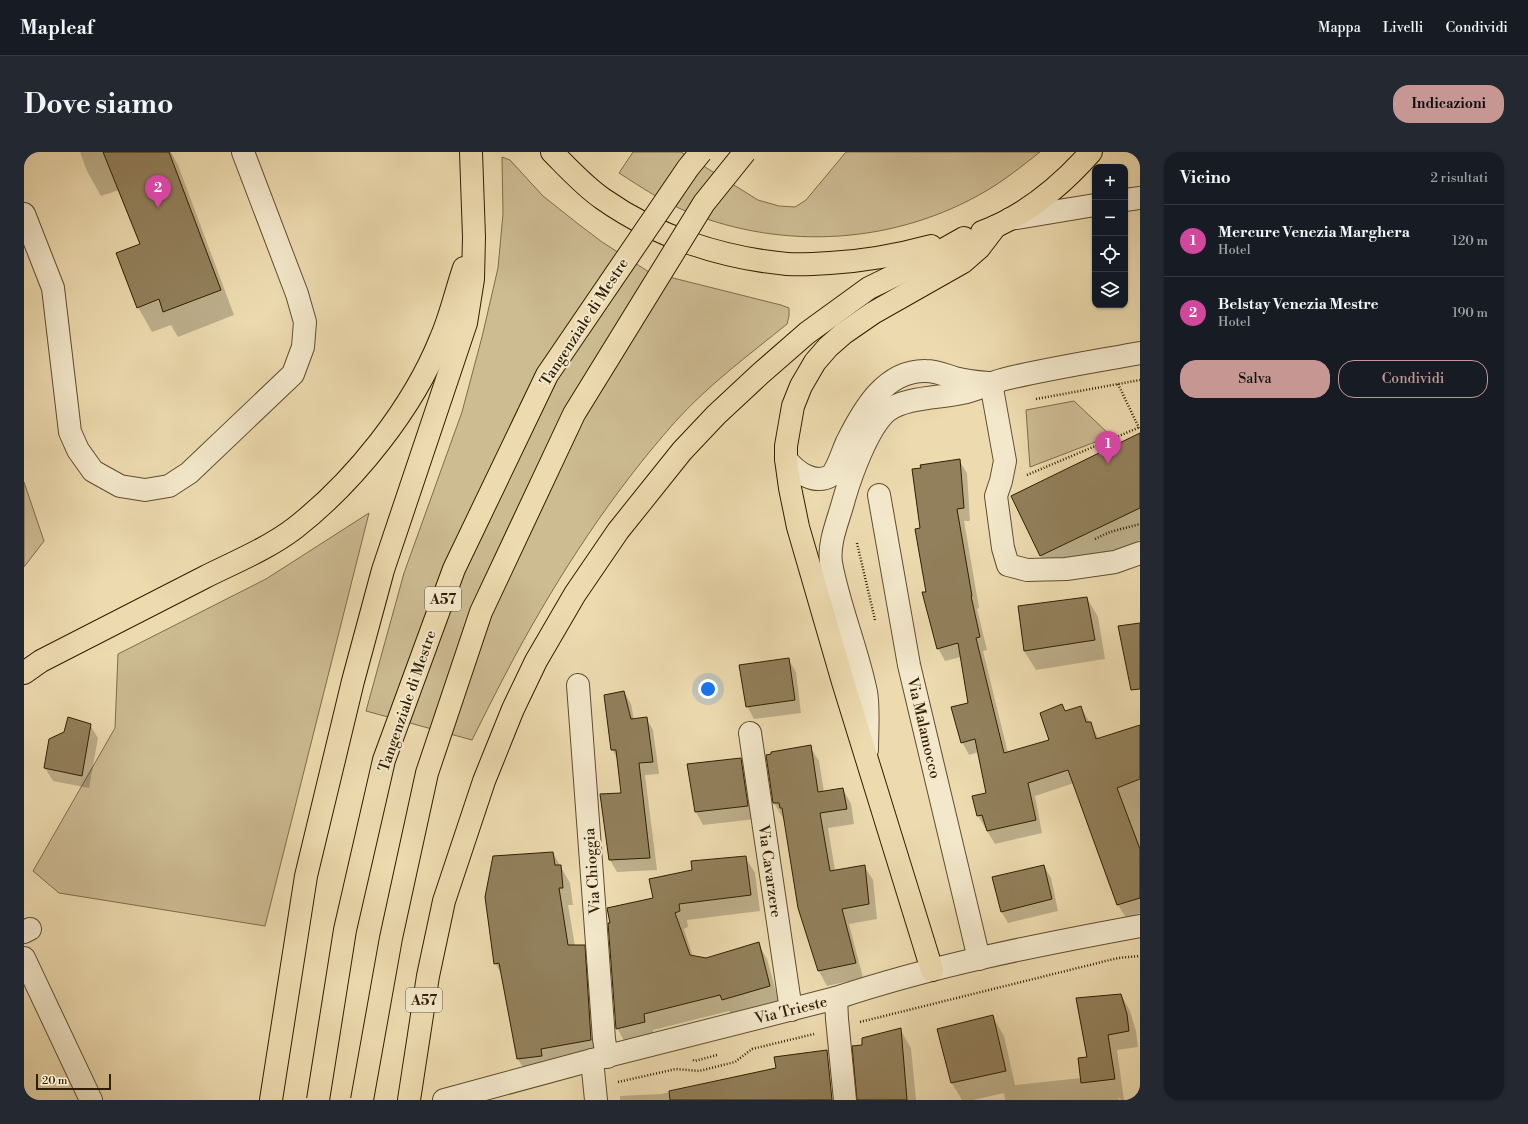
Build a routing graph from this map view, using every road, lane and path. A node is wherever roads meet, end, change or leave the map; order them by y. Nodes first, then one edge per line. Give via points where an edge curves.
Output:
1 (243, 152) edge
2 (471, 152) edge
3 (552, 152) edge
4 (701, 152) edge
5 (745, 152) edge
6 (1091, 152) edge
7 (1140, 198) edge
8 (1128, 200) edge
9 (1092, 206) edge
10 (24, 214) edge
11 (1002, 223) junction
12 (474, 237) junction
13 (964, 238) junction
14 (1140, 353) edge
15 (1140, 380) edge
16 (991, 383) junction
17 (1118, 384) junction
18 (1033, 399) dead end
19 (1140, 427) edge
20 (786, 459) junction
21 (1025, 468) dead end
22 (879, 496) dead end
23 (1140, 524) edge
24 (1093, 540) dead end
25 (1140, 553) edge
26 (24, 673) edge
27 (578, 685) dead end
28 (750, 733) dead end
29 (867, 760) junction
30 (1140, 926) edge
31 (1140, 956) edge
32 (24, 958) edge
33 (979, 959) junction
34 (932, 970) junction
35 (836, 998) junction
36 (791, 1010) junction
37 (854, 1024) dead end
38 (817, 1033) dead end
39 (600, 1058) junction
40 (614, 1083) dead end
41 (453, 1098) edge
42 (90, 1100) edge
43 (271, 1100) edge
44 (318, 1100) edge
45 (362, 1100) edge
46 (409, 1100) edge
47 (596, 1100) edge
48 (845, 1100) edge

1 - 10 street via 297,294 304,322 303,347 293,374 189,473 169,486 145,490 120,486 92,471 78,450 70,432 53,288
2 - 12 highway
3 - 13 highway via 603,199 671,236 711,251 788,264 855,261 904,254
4 - 44 highway, Tangenziale di Mestre / A57, bridge via 547,375 454,569 384,760 345,930
5 - 45 highway, A57, bridge via 704,203 574,414 481,612 426,773 390,938
6 - 11 highway via 1076,169 1029,209
7 - 8 street
9 - 11 street
11 - 13 highway
11 - 20 highway via 963,262 873,313 828,347 808,374 793,406
12 - 26 highway via 442,338 407,402 383,438 353,475 295,528 260,550 41,661
12 - 43 highway via 473,278 466,323 383,570 353,681 306,876
13 - 46 highway, A57 via 869,288 807,333 760,374 682,451 638,504 575,594 543,648 503,731 444,901 428,976
14 - 16 street
15 - 17 path
16 - 20 street via 925,371 904,375 887,384 869,404 832,475 821,479 803,475
16 - 25 street via 1005,461 996,496 1003,548 1008,565 1027,570 1066,569 1115,562
16 - 29 street via 962,393 909,402 886,412 869,436 848,485 832,542 831,562 866,693
17 - 18 path
17 - 19 path
19 - 21 path via 1026,475
20 - 29 highway via 798,527
22 - 33 street, Via Malamocco via 909,665
23 - 24 path via 1110,532
27 - 39 street, Via Chioggia via 604,1039
28 - 36 street, Via Cavarzere
29 - 34 highway
30 - 33 street, Via Trieste
31 - 37 path via 1118,958
32 - 42 street
33 - 34 street, Via Trieste
34 - 35 street, Via Trieste
35 - 36 street, Via Trieste
35 - 48 street
36 - 39 street, Via Trieste
38 - 40 path via 752,1049 735,1062 699,1071 676,1069
39 - 41 street, Via Trieste
39 - 47 street, Via Chioggia

